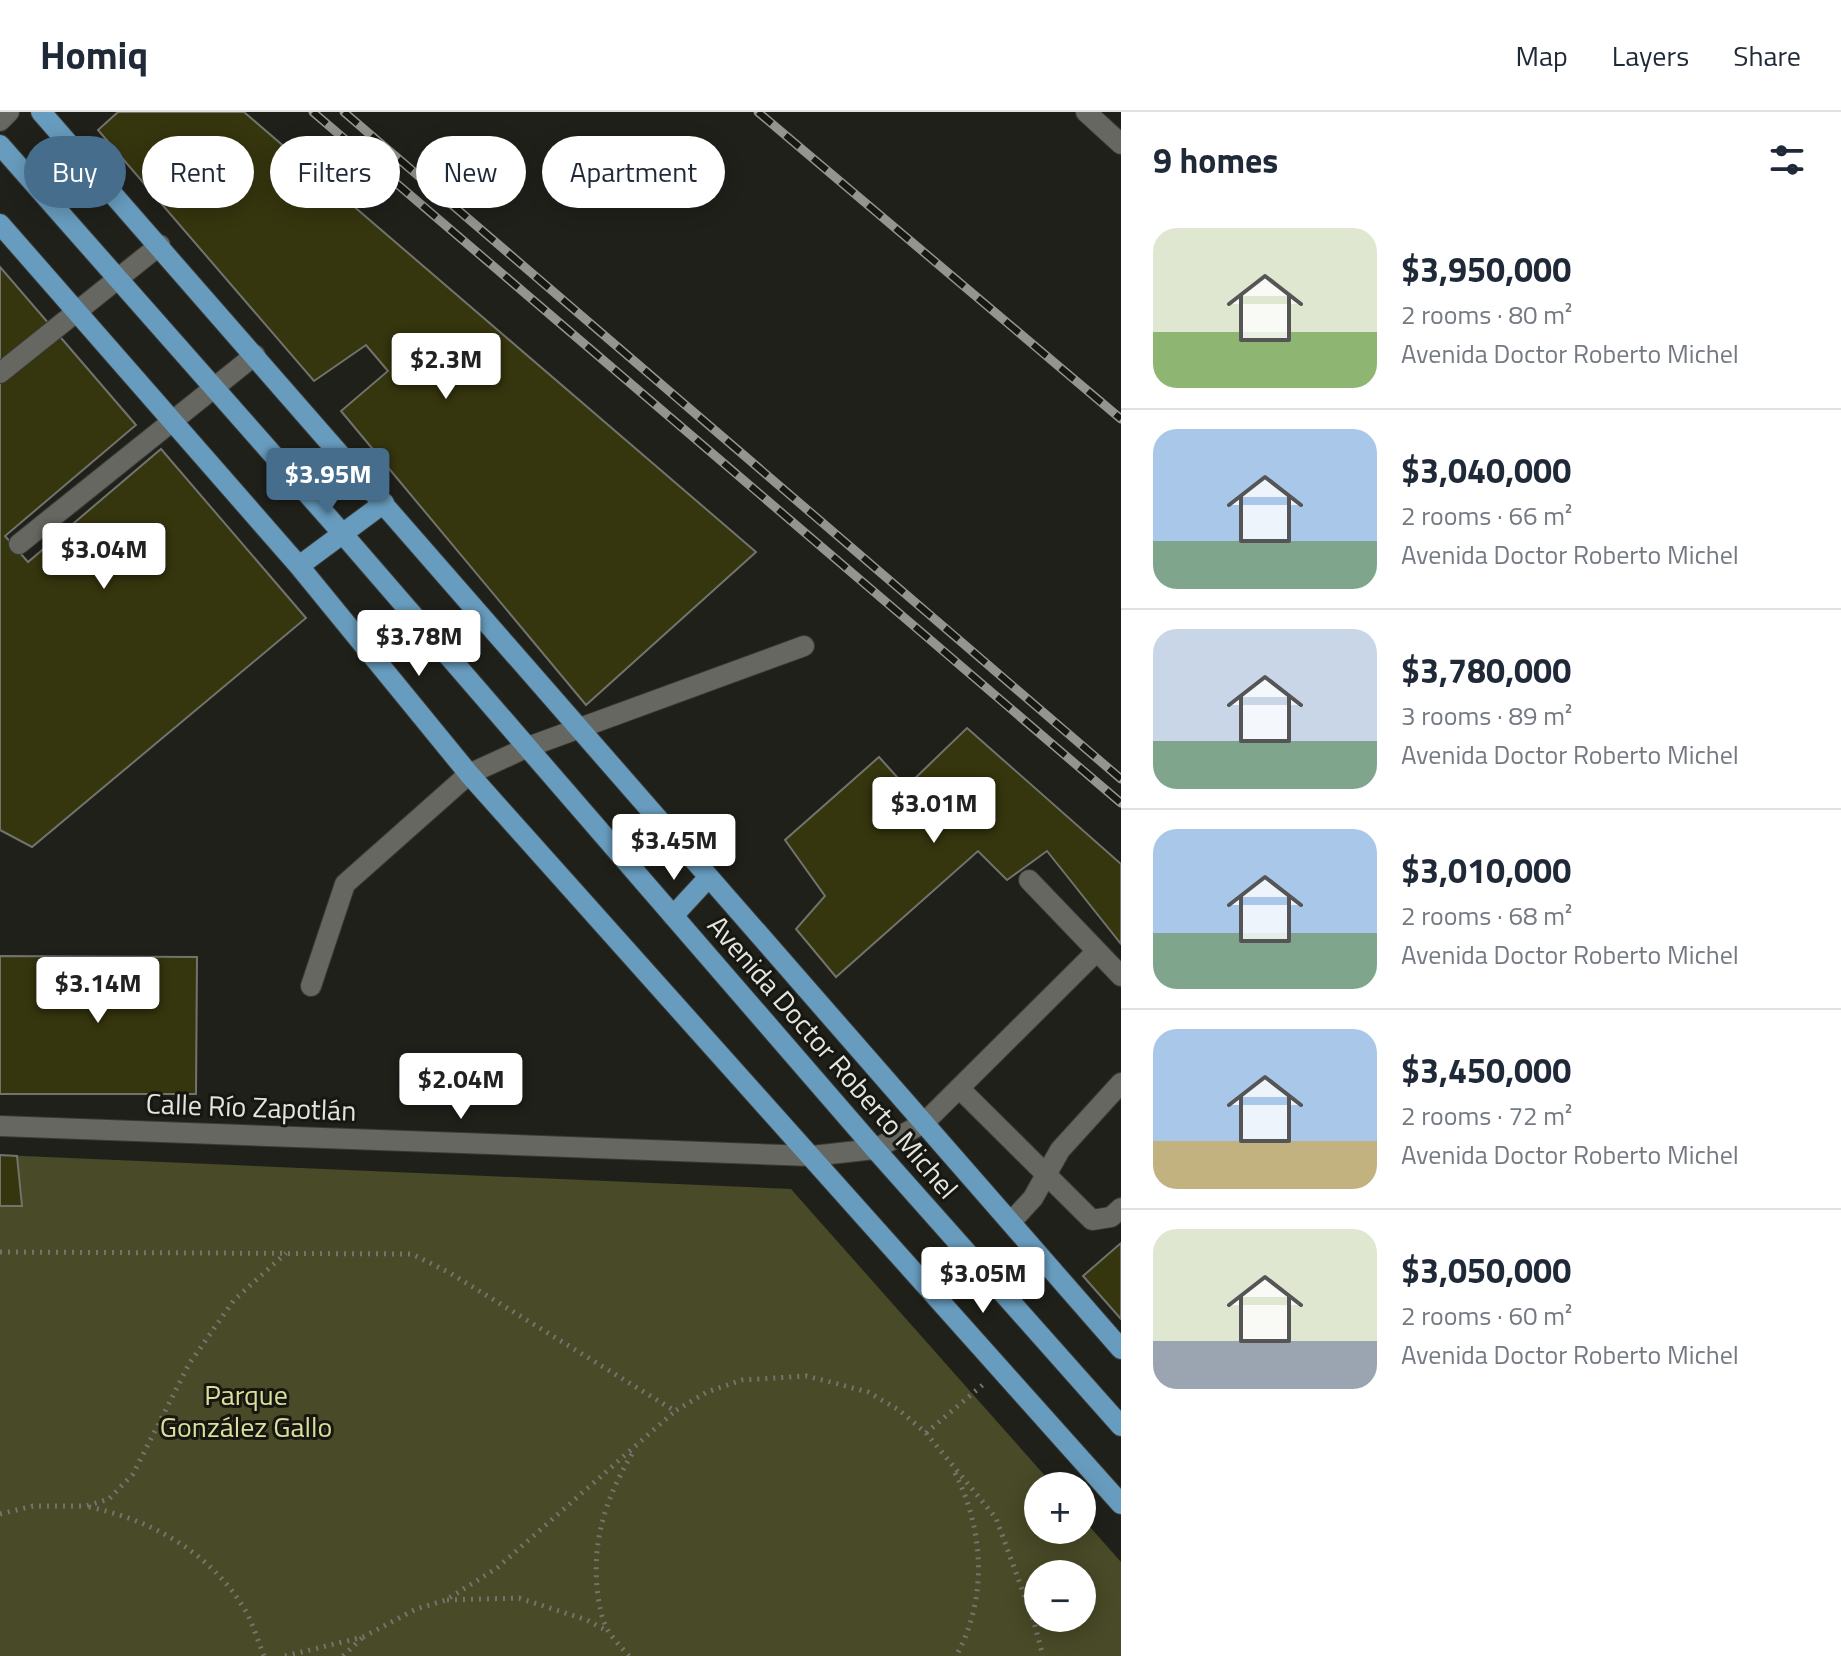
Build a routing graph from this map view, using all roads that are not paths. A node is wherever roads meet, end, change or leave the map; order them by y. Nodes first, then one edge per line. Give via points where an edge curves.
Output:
1 (9, 112) edge
2 (41, 112) edge
3 (1086, 112) edge
4 (0, 121) edge
5 (1121, 144) edge
6 (0, 145) edge
7 (0, 224) edge
8 (160, 245) junction
9 (118, 280) junction
10 (77, 312) junction
11 (255, 355) junction
12 (0, 373) edge
13 (213, 389) junction
14 (173, 421) junction
15 (384, 503) junction
16 (342, 533) junction
17 (19, 544) dead end
18 (299, 566) junction
19 (804, 646) dead end
20 (580, 729) junction
21 (528, 747) junction
22 (469, 774) junction
23 (708, 878) junction
24 (1029, 880) dead end
25 (673, 916) junction
26 (1097, 951) junction
27 (1121, 976) edge
28 (311, 986) dead end
29 (1121, 1083) edge
30 (959, 1088) junction
31 (924, 1123) junction
32 (0, 1126) edge
33 (875, 1149) junction
34 (812, 1156) junction
35 (1046, 1175) junction
36 (1121, 1208) edge
37 (1011, 1222) junction
38 (1121, 1349) edge
39 (1121, 1426) edge
40 (1121, 1504) edge

1 - 4 street
2 - 8 main road, Avenida Doctor Roberto Michel
3 - 5 street
6 - 9 main road, Avenida Doctor Roberto Michel
7 - 10 main road
8 - 9 street
8 - 11 main road, Avenida Doctor Roberto Michel
9 - 10 street
9 - 13 main road, Avenida Doctor Roberto Michel
10 - 12 street
10 - 14 main road
11 - 13 street
11 - 15 main road, Avenida Doctor Roberto Michel
13 - 14 street
13 - 16 main road, Avenida Doctor Roberto Michel
14 - 17 street
14 - 18 main road
15 - 16 main road
15 - 20 main road, Avenida Doctor Roberto Michel
16 - 18 main road
16 - 21 main road, Avenida Doctor Roberto Michel
18 - 22 main road
19 - 20 street
20 - 21 street
20 - 23 main road, Avenida Doctor Roberto Michel
21 - 22 street
21 - 25 main road, Avenida Doctor Roberto Michel
22 - 28 street via 345,884
22 - 34 main road
23 - 25 main road
23 - 31 main road, Avenida Doctor Roberto Michel
24 - 26 street
25 - 33 main road, Avenida Doctor Roberto Michel
26 - 27 street
26 - 30 street, Calle Río Zapotlán
29 - 35 street via 1060,1150
30 - 31 street, Calle Río Zapotlán
30 - 35 street
31 - 33 street, Calle Río Zapotlán
31 - 37 main road, Avenida Doctor Roberto Michel
32 - 34 street, Calle Río Zapotlán
33 - 34 street, Calle Río Zapotlán
33 - 39 main road, Avenida Doctor Roberto Michel
34 - 40 main road
35 - 36 street via 1092,1220 1111,1217
35 - 37 street
37 - 38 main road, Avenida Doctor Roberto Michel

